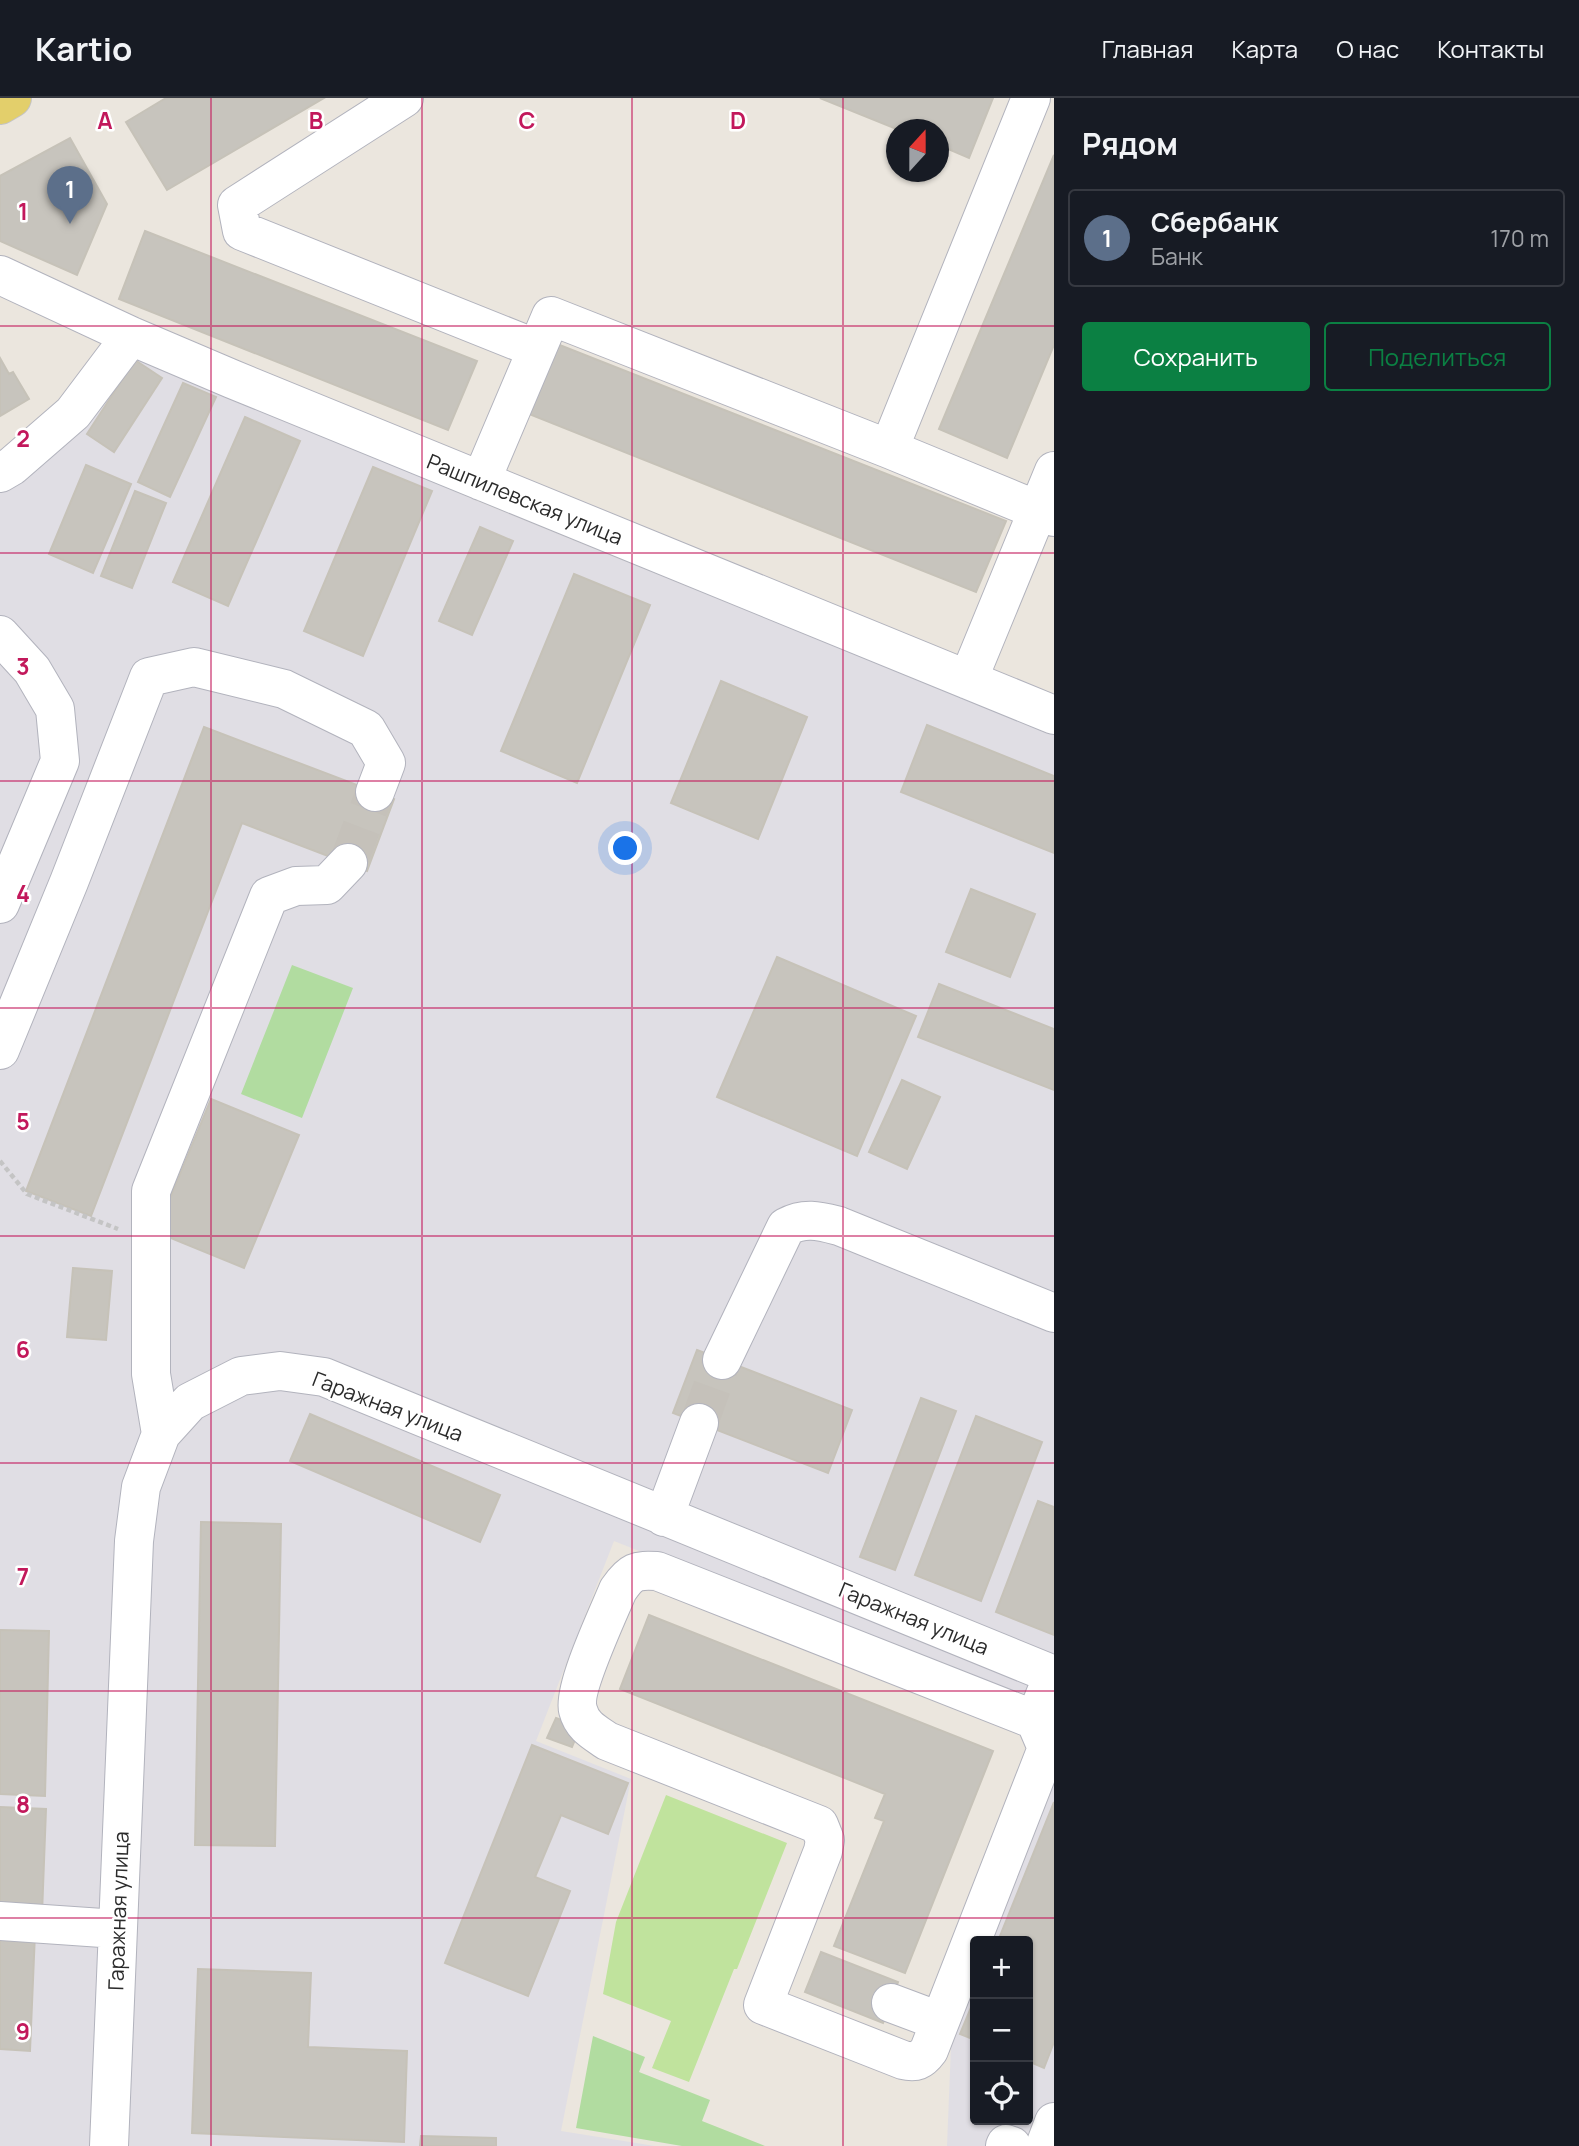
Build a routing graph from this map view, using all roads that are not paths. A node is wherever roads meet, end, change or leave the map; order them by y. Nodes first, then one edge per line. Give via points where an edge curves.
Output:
1 (12, 98) edge
2 (404, 98) edge
3 (1031, 98) edge
4 (0, 104) edge
5 (0, 275) edge
6 (131, 336) junction
7 (537, 349) junction
8 (889, 449) junction
9 (1054, 471) edge
10 (0, 473) edge
11 (481, 481) junction
12 (1046, 513) edge
13 (0, 638) edge
14 (0, 671) edge
15 (968, 680) junction
16 (1054, 715) edge
17 (375, 792) tunnel mouth
18 (348, 863) tunnel mouth
19 (0, 904) edge
20 (0, 1050) edge
21 (1054, 1313) edge
22 (722, 1360) tunnel mouth
23 (699, 1423) tunnel mouth
24 (161, 1434) junction
25 (664, 1517) junction
26 (751, 1552) junction
27 (731, 1600) junction
28 (1053, 1675) edge
29 (1035, 1720) junction
30 (0, 1921) edge
31 (117, 1929) junction
32 (891, 2003) dead end
33 (939, 2021) junction
34 (1054, 2122) edge
35 (109, 2146) edge
36 (1005, 2146) edge
37 (1012, 2146) edge
38 (1045, 2146) edge

1 - 4 main road
2 - 7 street via 237,205 242,231
3 - 8 street
5 - 6 street, Рашпилевская улица
6 - 10 street via 74,413
6 - 11 street, Рашпилевская улица
7 - 8 street via 551,316
7 - 11 street
8 - 12 street
9 - 12 street
11 - 15 street, Рашпилевская улица
12 - 15 street
13 - 14 street via 7,654
13 - 19 street via 32,670 55,709 60,761
15 - 16 street, Рашпилевская улица
17 - 20 street via 386,763 366,729 284,689 194,667 149,677
18 - 24 street via 327,885 296,886 269,896 151,1191 151,1374
21 - 22 street via 839,1226 814,1219 797,1221 786,1227
23 - 25 street
24 - 25 street, Гаражная улица via 190,1402 241,1376 279,1371 324,1377
24 - 31 street, Гаражная улица via 141,1486 134,1541
25 - 26 street, Гаражная улица
26 - 27 street
26 - 28 street, Гаражная улица
27 - 29 street
27 - 33 street via 657,1572 640,1570 626,1578 579,1688 577,1708 587,1727 607,1741 819,1825 824,1851 763,2005 914,2063 923,2058
28 - 29 street
29 - 33 street via 1047,1748
30 - 31 street
31 - 35 street, Гаражная улица
32 - 33 street
34 - 38 street
36 - 37 street

